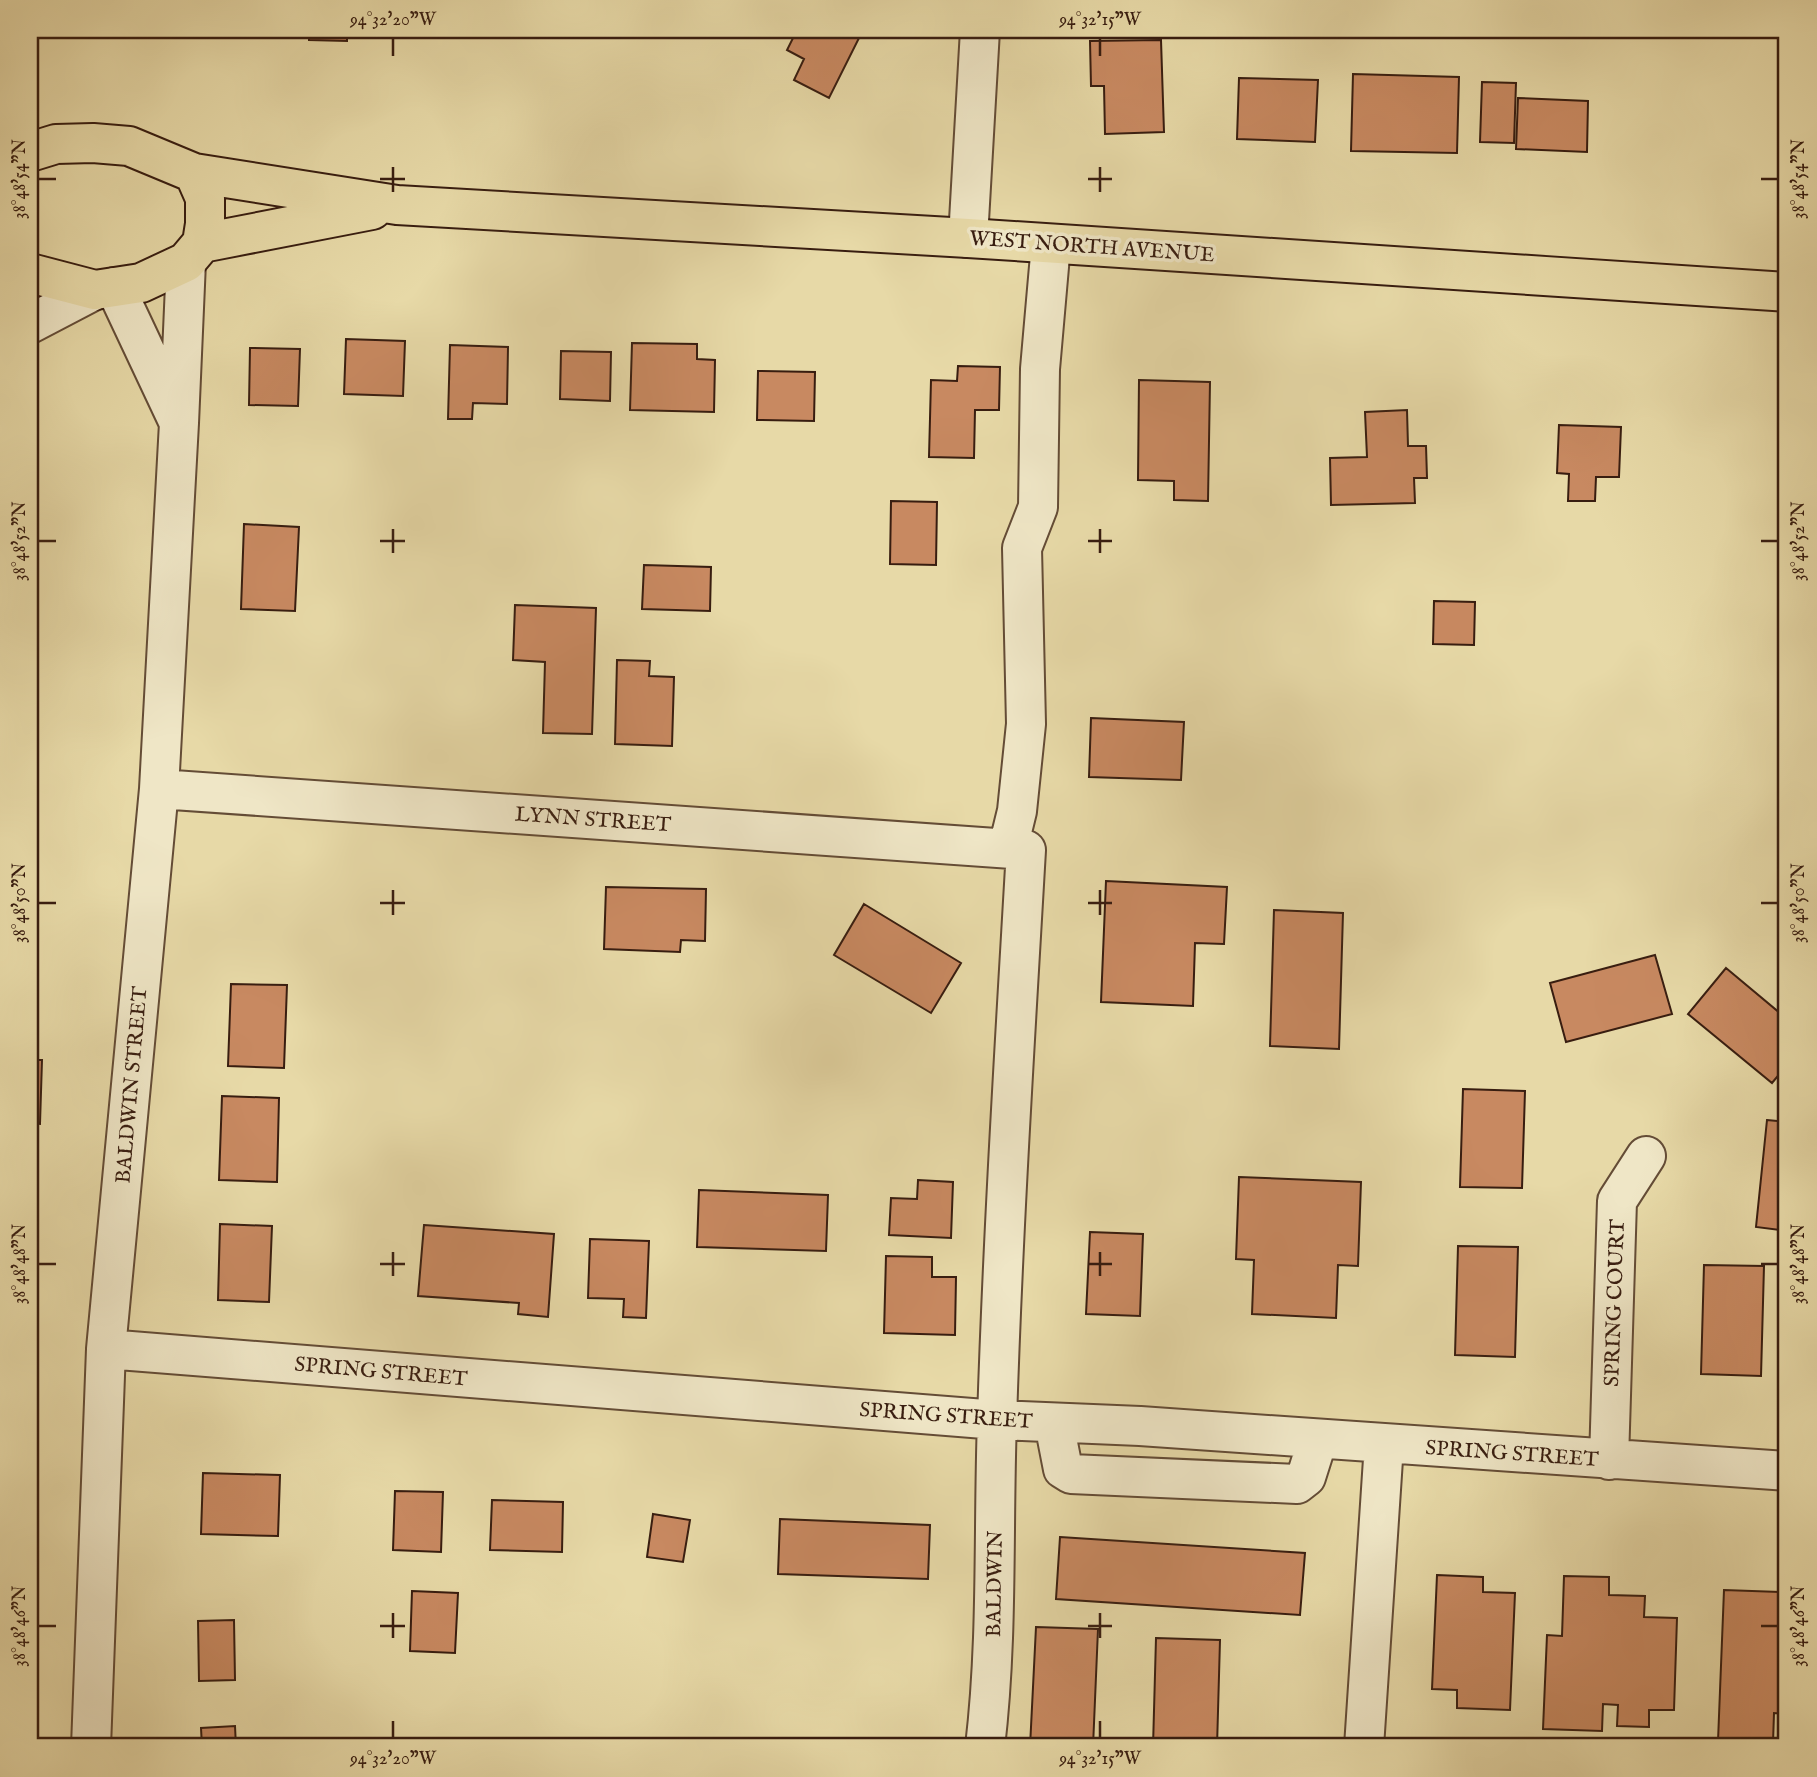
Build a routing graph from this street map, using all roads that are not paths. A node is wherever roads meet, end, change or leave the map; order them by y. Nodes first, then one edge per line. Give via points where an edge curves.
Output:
1 (980, 30) edge
2 (30, 152) edge
3 (194, 173) junction
4 (397, 205) junction
5 (968, 238) junction
6 (1051, 244) junction
7 (194, 253) junction
8 (30, 273) edge
9 (105, 289) junction
10 (1787, 292) edge
11 (30, 324) edge
12 (179, 423) junction
13 (159, 789) junction
14 (1017, 849) junction
15 (1646, 1156) dead end
16 (106, 1349) junction
17 (997, 1420) junction
18 (1054, 1423) junction
19 (1318, 1439) junction
20 (1384, 1444) junction
21 (1609, 1460) junction
22 (1787, 1471) edge
23 (91, 1747) edge
24 (985, 1747) edge
25 (1364, 1747) edge

1 - 5 street
2 - 3 main road, WEST NORTH AVENUE via 56,144 129,146
3 - 4 main road, WEST NORTH AVENUE
3 - 7 main road via 205,198
4 - 5 main road, WEST NORTH AVENUE
4 - 7 main road, WEST NORTH AVENUE
5 - 6 main road, WEST NORTH AVENUE
6 - 10 main road, WEST NORTH AVENUE
6 - 14 street, BALDWIN via 1040,369 1038,507 1022,548 1026,724
7 - 9 main road, WEST NORTH AVENUE via 141,284
7 - 12 street, BALDWIN STREET
8 - 9 main road, WEST NORTH AVENUE
9 - 11 street
9 - 12 street, BALDWIN STREET
12 - 13 street, BALDWIN STREET
13 - 14 street, LYNN STREET
13 - 16 street, BALDWIN STREET
14 - 17 street, BALDWIN
15 - 21 street, SPRING COURT via 1617,1201
16 - 17 street, SPRING STREET
16 - 23 street, BALDWIN STREET
17 - 18 street, SPRING STREET
17 - 24 street, BALDWIN via 996,1603
18 - 19 street, SPRING STREET
18 - 19 street via 1063,1469 1071,1474 1297,1484 1306,1477
19 - 20 street, SPRING STREET
20 - 21 street, SPRING STREET
20 - 25 street
21 - 22 street, SPRING STREET

